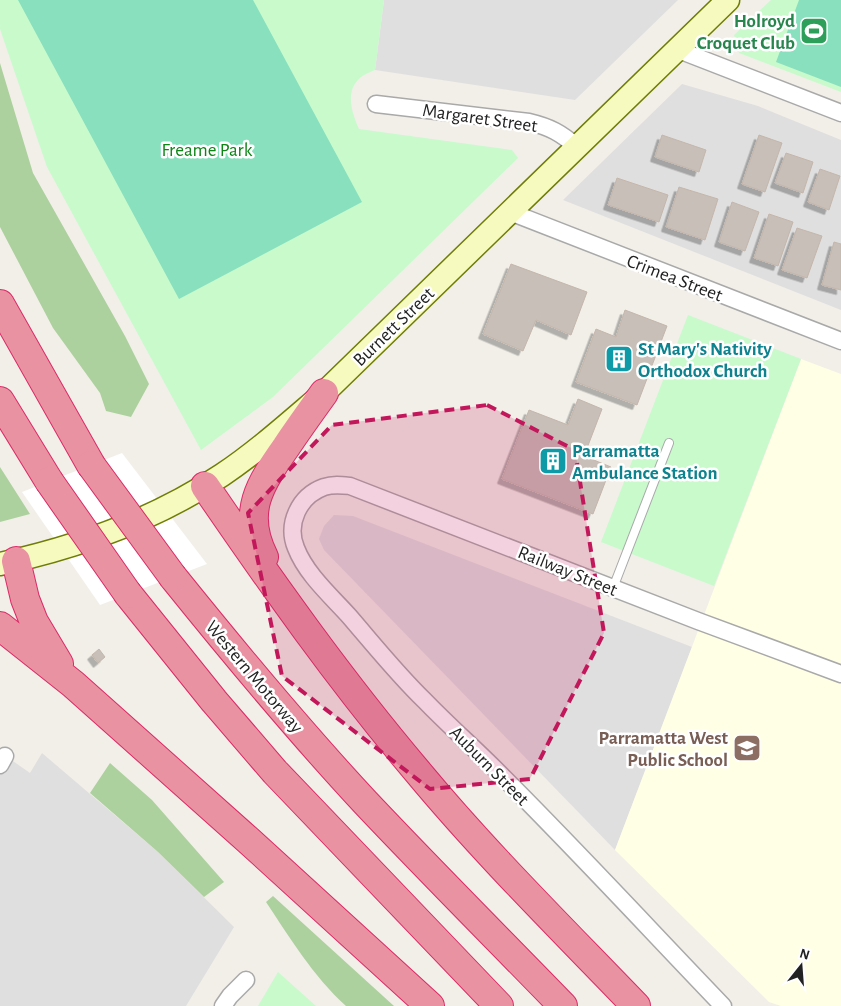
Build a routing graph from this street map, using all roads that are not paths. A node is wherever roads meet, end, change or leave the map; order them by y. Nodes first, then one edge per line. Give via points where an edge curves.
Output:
1 (728, 0) edge
2 (676, 49) junction
3 (376, 104) dead end
4 (841, 113) edge
5 (577, 147) junction
6 (510, 212) junction
7 (0, 304) edge
8 (841, 341) edge
9 (324, 393) junction
10 (0, 401) edge
11 (669, 443) dead end
12 (205, 486) junction
13 (299, 507) joint
14 (8, 562) edge
15 (613, 588) junction
16 (295, 615) junction
17 (0, 626) edge
18 (841, 674) edge
19 (73, 684) junction
20 (246, 980) dead end
21 (223, 1006) edge
22 (430, 1006) edge
23 (499, 1006) edge
24 (563, 1006) edge
25 (636, 1006) edge
26 (723, 1006) edge

1 - 2 main road, Burnett Street
2 - 4 street
2 - 5 main road, Burnett Street
3 - 5 street, Margaret Street via 529,122 562,134
5 - 6 main road, Burnett Street
6 - 8 street, Crimea Street
6 - 9 main road, Burnett Street
7 - 24 highway, Western Motorway, bridge via 91,464 173,577 262,686 366,802
9 - 12 main road, Burnett Street via 272,437
9 - 16 highway via 267,474 255,509 253,525 258,546
10 - 23 highway, bridge via 49,481 128,594 214,700 275,772
11 - 15 lane
12 - 14 main road, Burnett Street via 108,533
12 - 16 highway
13 - 15 street, Railway Street via 313,492 324,487 350,486
13 - 26 street, Auburn Street via 292,536 302,560 321,584 423,700 506,779
14 - 19 highway via 34,622
15 - 18 street, Railway Street
16 - 25 highway via 352,692 490,855
17 - 19 highway
19 - 22 highway
20 - 21 street

